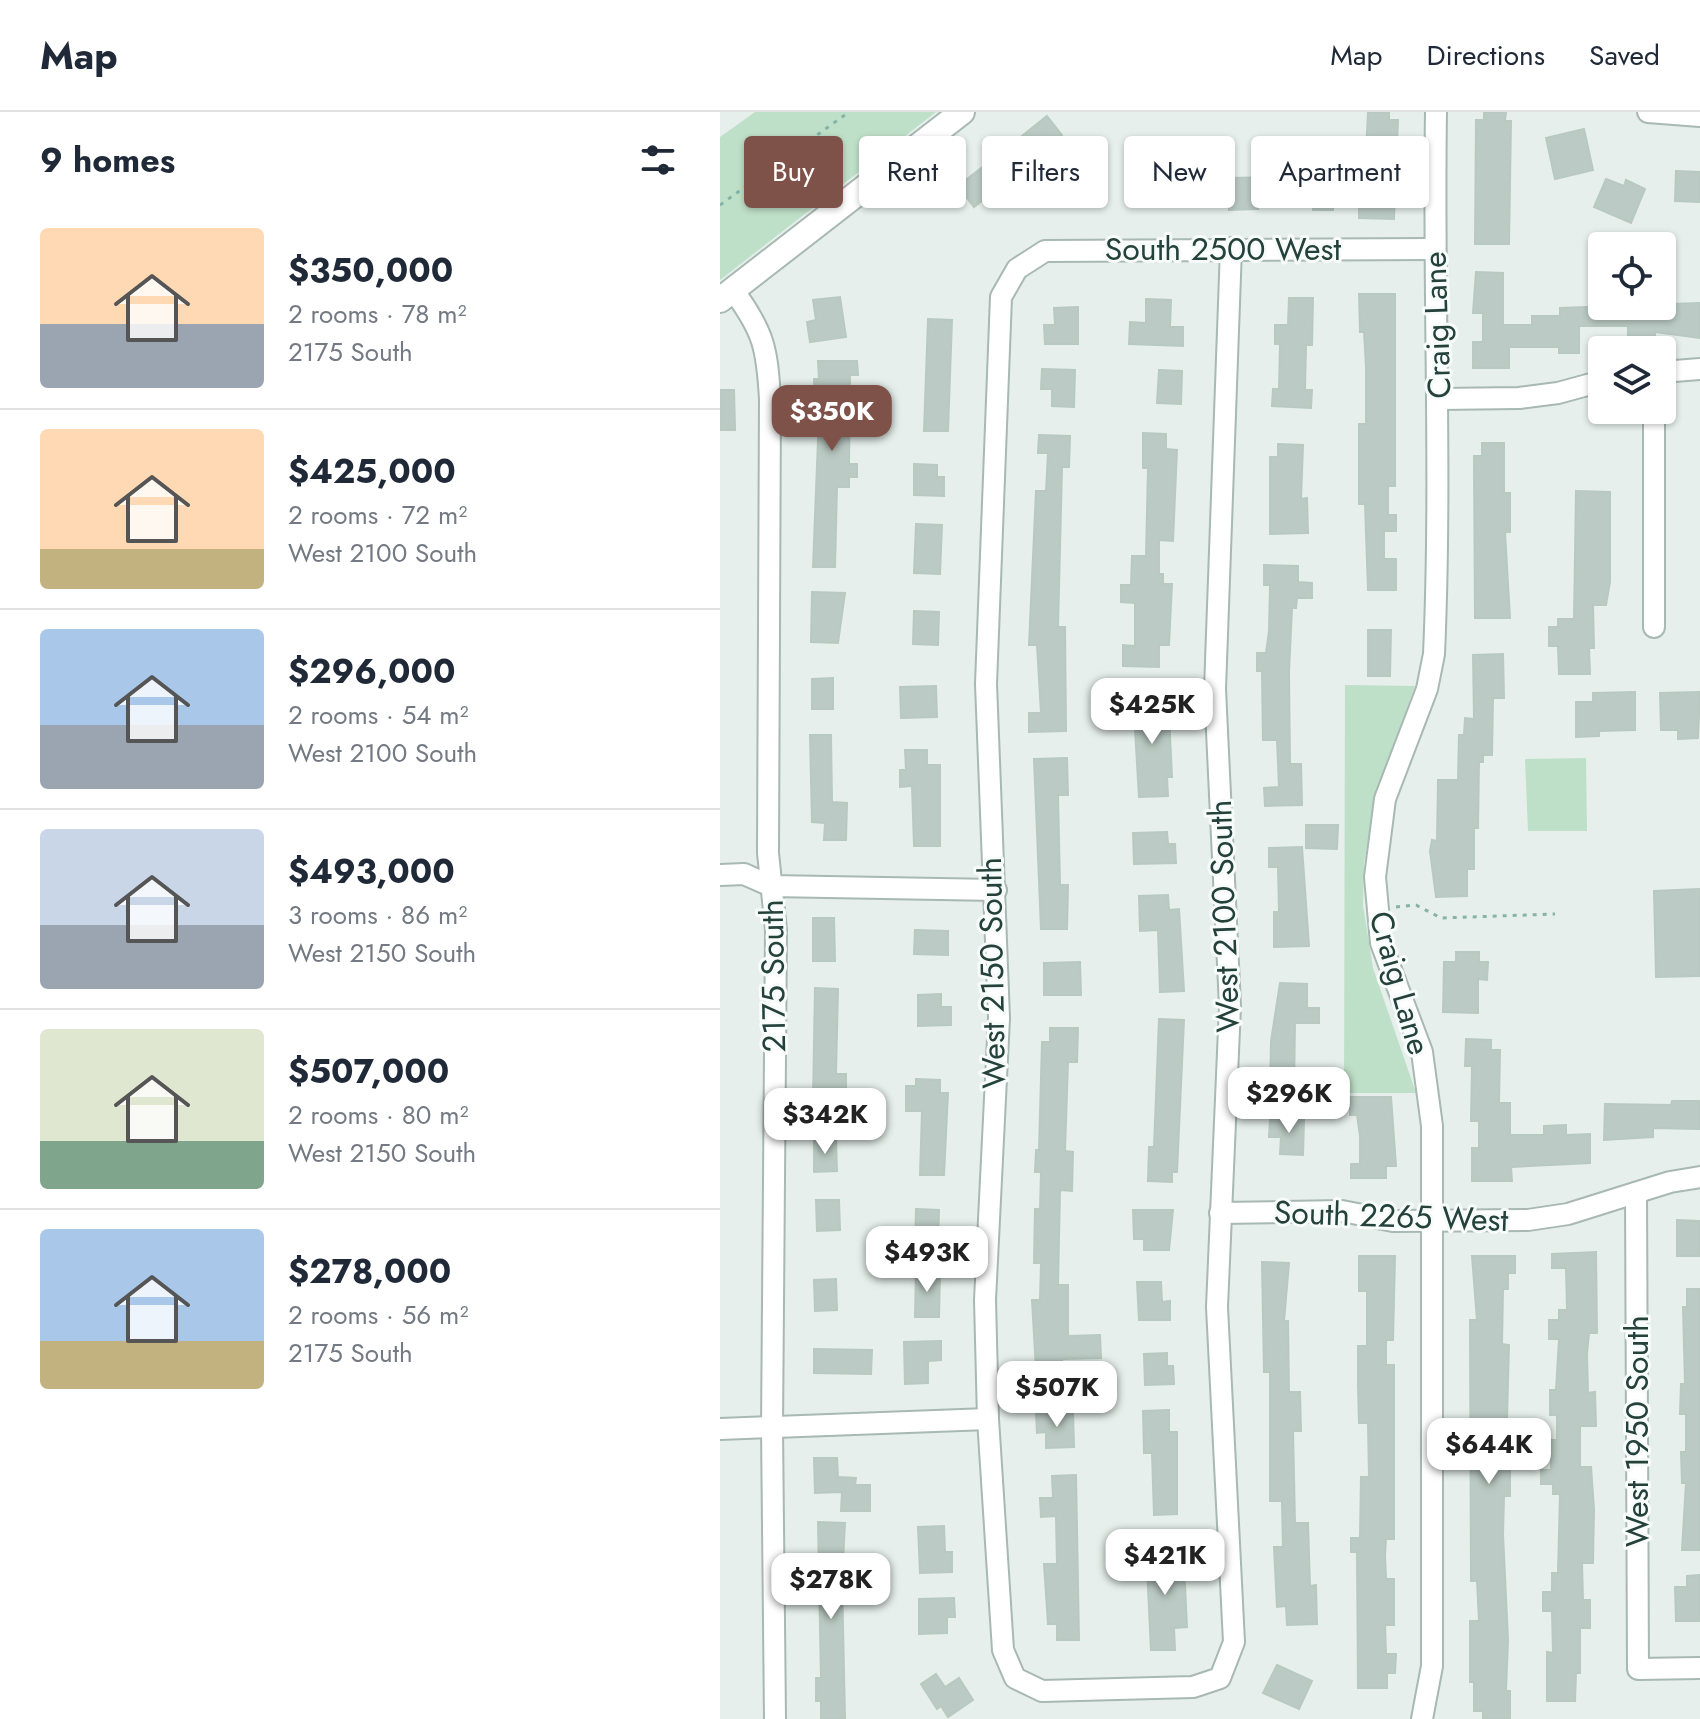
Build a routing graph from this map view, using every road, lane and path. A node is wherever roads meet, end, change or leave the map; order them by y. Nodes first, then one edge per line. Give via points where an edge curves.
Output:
1 (849, 112) edge
2 (962, 112) edge
3 (1436, 112) edge
4 (1648, 112) edge
5 (1700, 116) edge
6 (720, 205) edge
7 (1231, 248) junction
8 (1434, 249) junction
9 (1017, 269) joint
10 (726, 295) edge
11 (1700, 369) edge
12 (1676, 371) edge
13 (1588, 385) edge
14 (1439, 399) junction
15 (1654, 424) edge
16 (1654, 627) dead end
17 (720, 875) edge
18 (771, 886) junction
19 (996, 890) junction
20 (1376, 908) junction
21 (1555, 914) dead end
22 (1700, 1177) edge
23 (1636, 1193) junction
24 (1220, 1213) junction
25 (1431, 1220) junction
26 (988, 1419) junction
27 (772, 1428) junction
28 (720, 1429) edge
29 (1700, 1668) edge
30 (1015, 1678) joint
31 (775, 1719) edge
32 (1422, 1719) edge

1 - 6 path
2 - 10 street
3 - 8 street, Craig Lane
4 - 5 street
7 - 8 street, South 2500 West
7 - 9 street, South 2500 West via 1045,251
7 - 24 street, West 2100 South via 1215,689 1230,1006
8 - 14 street, Craig Lane
9 - 19 street, West 2150 South via 1001,297 986,684
10 - 18 street, 2175 South via 757,323 767,355
11 - 12 street
13 - 14 street via 1519,398
14 - 20 street, Craig Lane via 1434,654 1427,689 1385,799
15 - 16 street
17 - 18 street via 744,874
18 - 19 street
18 - 27 street, 2175 South via 776,930
19 - 26 street, West 2150 South via 999,1018 985,1300
20 - 21 path via 1416,905 1441,918
20 - 25 street, Craig Lane via 1381,943 1422,1052 1432,1126
22 - 23 street, South 2265 West
23 - 25 street, South 2265 West via 1541,1218
23 - 29 street, West 1950 South via 1638,1669
24 - 25 street, South 2265 West via 1342,1211 1393,1221
24 - 30 street, West 2100 South via 1217,1307 1234,1642 1220,1678 1193,1687 1042,1691
25 - 32 street, Craig Lane via 1432,1666
26 - 27 street
26 - 30 street, West 2150 South via 1003,1650
27 - 28 street
27 - 31 street, 2175 South

